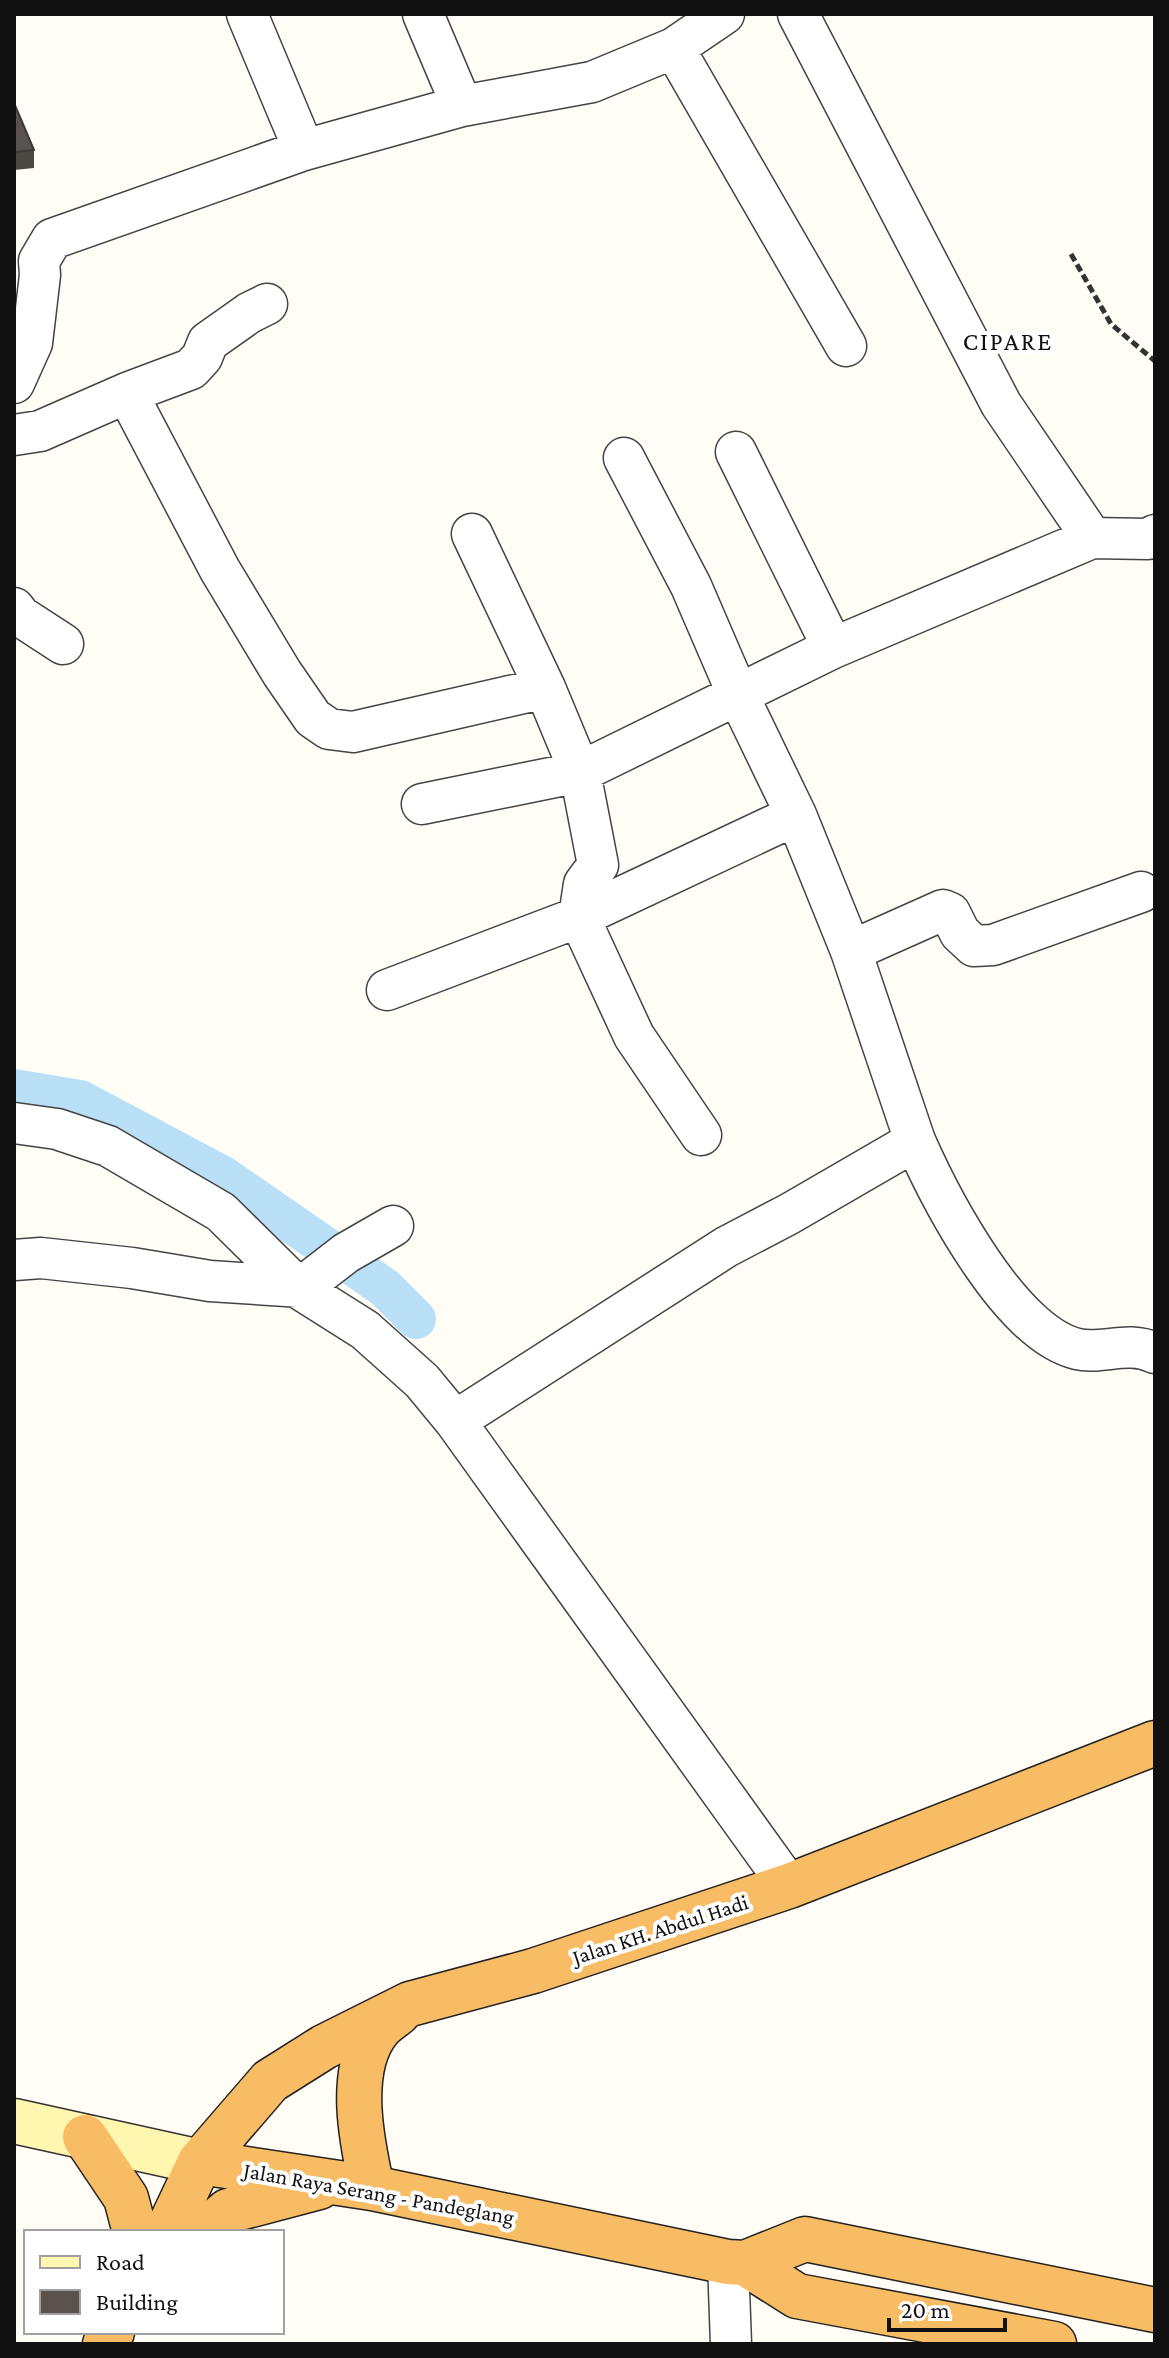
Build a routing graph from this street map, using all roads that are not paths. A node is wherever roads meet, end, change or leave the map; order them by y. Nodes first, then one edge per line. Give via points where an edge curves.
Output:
1 (247, 14) edge
2 (423, 14) edge
3 (724, 14) edge
4 (798, 14) edge
5 (674, 48) junction
6 (462, 106) junction
7 (304, 150) junction
8 (267, 304) dead end
9 (846, 346) dead end
10 (14, 383) edge
11 (127, 393) junction
12 (14, 435) edge
13 (736, 452) dead end
14 (624, 458) dead end
15 (472, 534) dead end
16 (1092, 538) junction
17 (1153, 545) edge
18 (14, 608) edge
19 (63, 644) dead end
20 (833, 648) junction
21 (545, 688) junction
22 (738, 695) junction
23 (580, 772) junction
24 (422, 804) dead end
25 (796, 815) junction
26 (1141, 892) dead end
27 (579, 917) junction
28 (851, 951) junction
29 (387, 990) dead end
30 (14, 1123) edge
31 (701, 1135) dead end
32 (915, 1141) junction
33 (393, 1226) dead end
34 (14, 1260) edge
35 (301, 1286) junction
36 (1155, 1353) edge
37 (455, 1421) junction
38 (1155, 1743) edge
39 (789, 1886) junction
40 (410, 2004) junction
41 (14, 2121) edge
42 (85, 2137) junction
43 (200, 2162) junction
44 (354, 2185) junction
45 (134, 2230) edge
46 (168, 2230) edge
47 (205, 2230) edge
48 (737, 2262) junction
49 (1155, 2310) edge
50 (731, 2344) edge
51 (1054, 2344) edge

1 - 7 street
2 - 6 street
3 - 5 street
4 - 16 street via 1001,404
5 - 6 street via 592,82
5 - 9 street
6 - 7 street
7 - 10 street via 52,239 39,261 32,343
8 - 11 street via 208,342 191,369
11 - 12 street via 40,431
11 - 21 street via 220,570 313,718 329,729 353,732
13 - 20 street
14 - 22 street via 691,586
15 - 21 street
16 - 17 street
16 - 20 street
18 - 19 street
20 - 22 street
21 - 23 street
22 - 23 street
22 - 25 street
23 - 24 street
23 - 27 street via 598,865 584,884
25 - 27 street
25 - 28 street
26 - 28 street via 993,945 974,946 943,910
27 - 29 street
27 - 31 street via 634,1036
28 - 32 street
30 - 35 street via 57,1129 108,1146 221,1212
32 - 36 street via 963,1234 1036,1327 1077,1349 1131,1347
32 - 37 street via 726,1247
33 - 35 street
34 - 35 street via 41,1258 210,1281
35 - 37 street via 365,1330 422,1381
37 - 39 street
38 - 39 highway, Jalan KH. Abdul Hadi
39 - 40 highway, Jalan KH. Abdul Hadi via 533,1971
40 - 43 highway, Jalan KH. Abdul Hadi via 270,2081
40 - 44 highway via 378,2029 365,2059
41 - 42 main road, Jalan Raya Serang - Pandeglang
42 - 43 main road, Jalan Raya Serang - Pandeglang
42 - 45 highway via 126,2198
43 - 44 highway, Jalan Raya Serang - Pandeglang
43 - 46 highway, Jalan KH. Abdul Hadi
44 - 47 highway via 228,2211
44 - 48 highway, Jalan Raya Serang - Pandeglang
48 - 49 highway via 805,2239
48 - 50 street
48 - 51 highway, Jalan Raya Serang - Pandeglang via 797,2296

